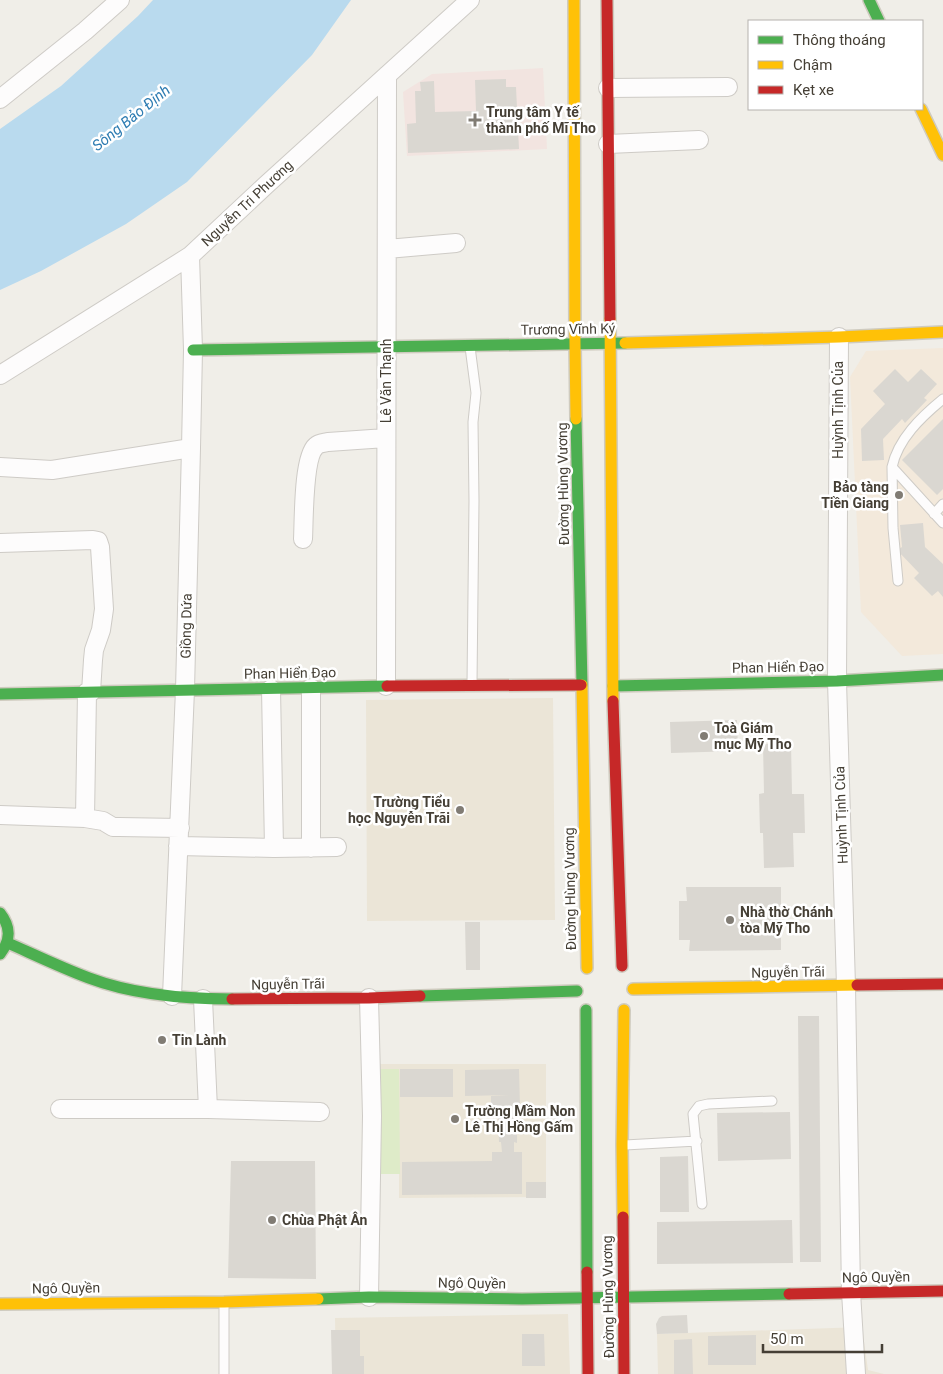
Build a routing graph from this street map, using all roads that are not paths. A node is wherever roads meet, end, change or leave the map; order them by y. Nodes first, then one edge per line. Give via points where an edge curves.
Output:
1 (120, 0) edge
2 (470, 0) edge
3 (574, 0) edge
4 (607, 0) edge
5 (869, 0) edge
6 (879, 20) edge
7 (387, 75) junction
8 (728, 87) dead end
9 (608, 88) junction
10 (0, 99) edge
11 (921, 110) edge
12 (698, 140) dead end
13 (608, 144) junction
14 (943, 155) edge
15 (456, 243) dead end
16 (386, 248) junction
17 (190, 256) junction
18 (943, 332) edge
19 (839, 337) junction
20 (575, 344) junction
21 (610, 344) junction
22 (470, 345) junction
23 (386, 347) junction
24 (193, 350) junction
25 (0, 375) edge
26 (943, 399) edge
27 (386, 438) junction
28 (191, 448) junction
29 (0, 467) edge
30 (892, 467) junction
31 (943, 504) edge
32 (934, 514) junction
33 (943, 523) edge
34 (303, 539) dead end
35 (0, 543) edge
36 (898, 581) dead end
37 (943, 675) edge
38 (837, 681) junction
39 (581, 685) junction
40 (386, 686) junction
41 (472, 686) junction
42 (613, 686) junction
43 (311, 688) junction
44 (271, 689) junction
45 (185, 690) junction
46 (89, 692) junction
47 (0, 694) edge
48 (0, 815) edge
49 (85, 818) junction
50 (180, 828) junction
51 (178, 846) junction
52 (337, 847) dead end
53 (274, 848) junction
54 (311, 848) junction
55 (0, 913) edge
56 (8, 943) junction
57 (0, 954) edge
58 (626, 974) junction
59 (584, 976) junction
60 (943, 984) edge
61 (846, 986) junction
62 (172, 996) junction
63 (369, 998) junction
64 (203, 999) junction
65 (586, 1010) junction
66 (624, 1010) junction
67 (772, 1101) dead end
68 (60, 1109) dead end
69 (208, 1109) junction
70 (320, 1112) dead end
71 (696, 1141) junction
72 (622, 1145) junction
73 (702, 1204) dead end
74 (943, 1291) edge
75 (851, 1292) junction
76 (369, 1297) junction
77 (587, 1298) junction
78 (623, 1298) junction
79 (224, 1302) junction
80 (0, 1304) edge
81 (224, 1374) edge
82 (588, 1374) edge
83 (624, 1374) edge
84 (856, 1374) edge

1 - 10 street
2 - 7 street, Nguyễn Tri Phương
3 - 20 main road, Đường Hùng Vương
4 - 9 main road
5 - 6 main road
7 - 16 street, Lê Văn Thạnh
7 - 17 street, Nguyễn Tri Phương
8 - 9 street
9 - 13 main road
11 - 14 main road
12 - 13 street
13 - 21 main road
15 - 16 street
16 - 23 street, Lê Văn Thạnh
17 - 24 street, Giồng Dứa
17 - 25 street, Nguyễn Tri Phương
18 - 19 main road, Trương Vĩnh Ký
19 - 21 main road, Trương Vĩnh Ký
19 - 38 street, Huỳnh Tịnh Của
20 - 21 main road, Trương Vĩnh Ký
20 - 22 main road, Trương Vĩnh Ký
20 - 39 main road, Đường Hùng Vương
21 - 42 main road
22 - 23 main road, Trương Vĩnh Ký
22 - 41 lane via 476,393 472,422
23 - 24 main road, Trương Vĩnh Ký
23 - 27 street, Lê Văn Thạnh
24 - 28 street, Giồng Dứa
26 - 30 lane via 908,434 895,454
27 - 34 street via 328,442 315,446 308,464
27 - 40 street, Lê Văn Thạnh
28 - 29 street via 52,470
28 - 45 street, Giồng Dứa
30 - 32 lane
30 - 36 lane
31 - 32 lane
32 - 33 lane
35 - 46 street via 98,541 104,609 102,630 94,650
37 - 38 main road, Phan Hiển Đạo
38 - 42 main road, Phan Hiển Đạo
38 - 61 street, Huỳnh Tịnh Của
39 - 41 main road, Phan Hiển Đạo
39 - 59 main road, Đường Hùng Vương
40 - 41 main road, Phan Hiển Đạo
40 - 43 main road, Phan Hiển Đạo
42 - 58 main road
43 - 44 main road, Phan Hiển Đạo
43 - 54 street
44 - 45 main road, Phan Hiển Đạo
44 - 53 street
45 - 46 main road, Phan Hiển Đạo
45 - 50 street, Giồng Dứa
46 - 47 main road, Phan Hiển Đạo
46 - 49 street
48 - 49 street
49 - 50 street via 113,826
50 - 51 street, Giồng Dứa
51 - 53 street
51 - 62 street, Giồng Dứa
52 - 54 street
53 - 54 street
55 - 56 main road via 8,926
56 - 57 main road
56 - 62 main road, Nguyễn Trãi via 103,983
58 - 61 main road, Nguyễn Trãi
58 - 66 main road via 632,996
59 - 63 main road, Nguyễn Trãi
59 - 65 main road via 580,1001
60 - 61 main road, Nguyễn Trãi
61 - 75 street, Huỳnh Tịnh Của
62 - 64 main road, Nguyễn Trãi
63 - 64 main road, Nguyễn Trãi
63 - 76 street via 372,1116
64 - 69 street
65 - 66 main road via 594,1016 615,1015
65 - 77 main road, Đường Hùng Vương
66 - 72 main road, Đường Hùng Vương
67 - 71 lane via 699,1106 693,1114
68 - 69 street
69 - 70 street
71 - 72 lane
71 - 73 lane
72 - 78 main road, Đường Hùng Vương
74 - 75 main road, Ngô Quyền
75 - 78 main road, Ngô Quyền
75 - 84 street, Huỳnh Tịnh Của
76 - 77 main road, Ngô Quyền
76 - 79 main road, Ngô Quyền
77 - 78 main road, Ngô Quyền
77 - 82 main road, Đường Hùng Vương
78 - 83 main road, Đường Hùng Vương
79 - 80 main road, Ngô Quyền
79 - 81 lane

